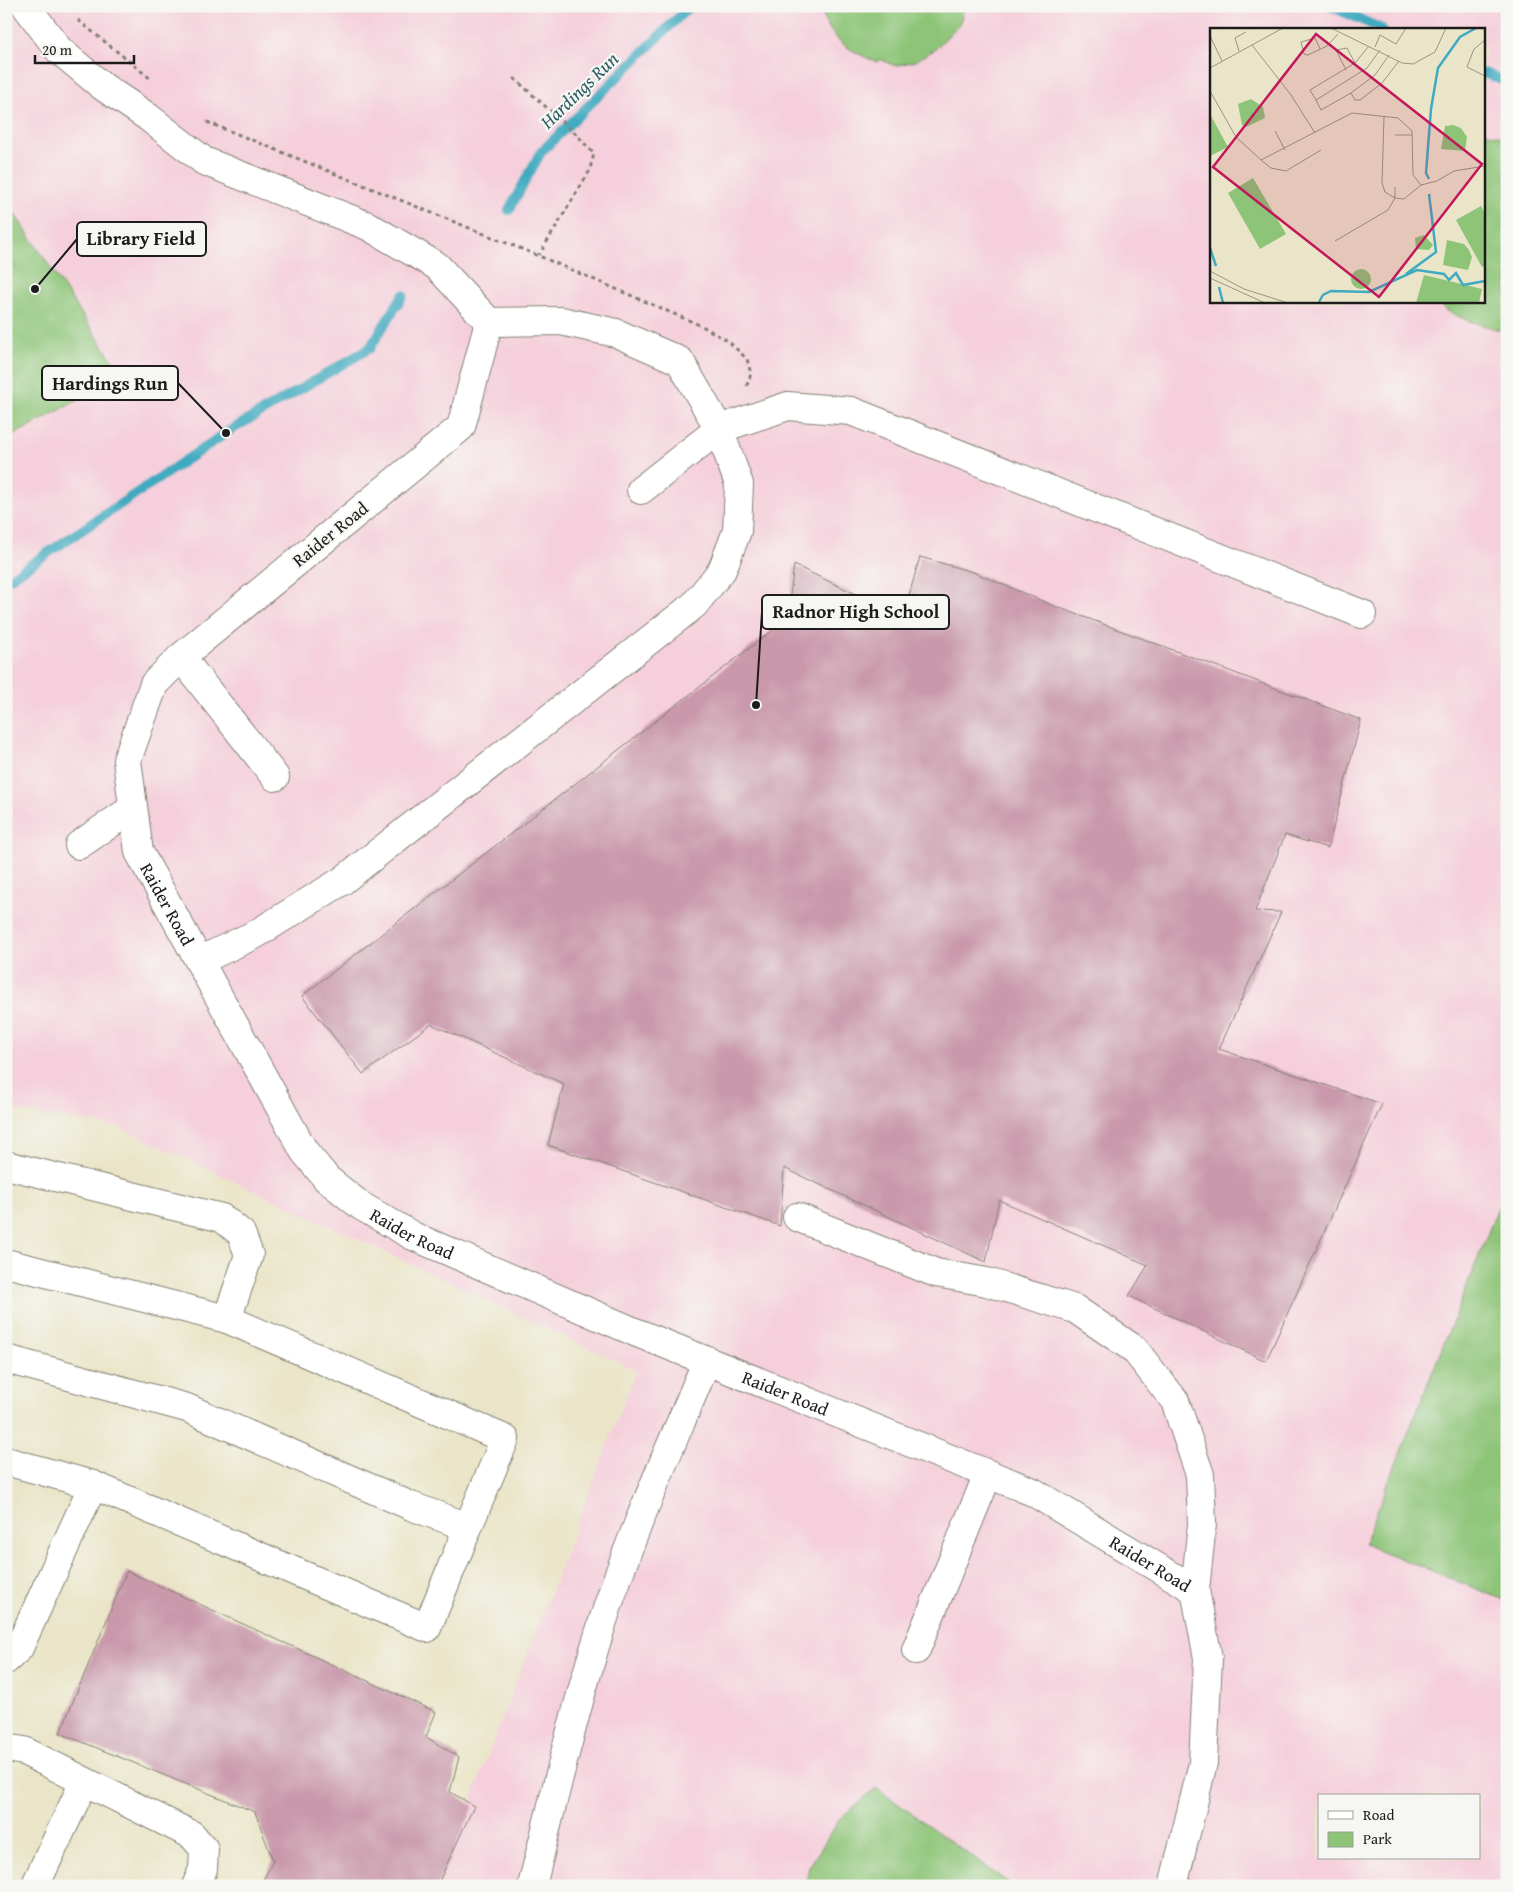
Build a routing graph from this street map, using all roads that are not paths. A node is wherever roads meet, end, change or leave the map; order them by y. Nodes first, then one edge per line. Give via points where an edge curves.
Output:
1 (26, 6) edge
2 (489, 322) junction
3 (719, 429) junction
4 (641, 490) dead end
5 (1362, 614) dead end
6 (181, 657) junction
7 (275, 777) dead end
8 (133, 808) junction
9 (79, 845) dead end
10 (199, 961) junction
11 (6, 1165) edge
12 (797, 1217) dead end
13 (6, 1263) edge
14 (227, 1319) junction
15 (6, 1358) edge
16 (707, 1360) junction
17 (6, 1461) edge
18 (988, 1474) junction
19 (92, 1485) junction
20 (468, 1527) junction
21 (1195, 1590) junction
22 (916, 1650) dead end
23 (6, 1660) edge
24 (6, 1748) edge
25 (84, 1782) junction
26 (35, 1886) edge
27 (196, 1886) edge
28 (532, 1886) edge
29 (1173, 1886) edge

1 - 2 lane via 59,50 204,161 368,226 437,266
2 - 3 lane via 561,321 616,333 680,361
2 - 6 lane, Raider Road via 461,426
3 - 4 lane
3 - 5 lane via 788,406 851,411
3 - 10 lane via 739,484 737,531 722,570 694,605 342,881 256,934
6 - 7 lane
6 - 8 lane, Raider Road via 154,684 126,760
8 - 9 lane
8 - 10 lane, Raider Road via 139,852
10 - 16 lane, Raider Road via 304,1151 327,1179 360,1206 412,1236
11 - 14 lane via 222,1218 241,1232 249,1255
12 - 21 lane via 936,1272 987,1282 1076,1309 1134,1349 1175,1402 1200,1475 1202,1524
13 - 14 lane
14 - 20 lane via 505,1439
15 - 20 lane via 187,1408 411,1506
16 - 18 lane, Raider Road
16 - 28 lane via 633,1536 603,1621 569,1734
17 - 19 lane
18 - 21 lane, Raider Road via 1033,1492
18 - 22 lane
19 - 20 lane via 427,1628
19 - 23 lane via 19,1648
21 - 29 lane, Raider Road via 1208,1658 1203,1763
24 - 25 lane via 24,1752
25 - 26 lane
25 - 27 lane via 192,1835 204,1849 204,1869

